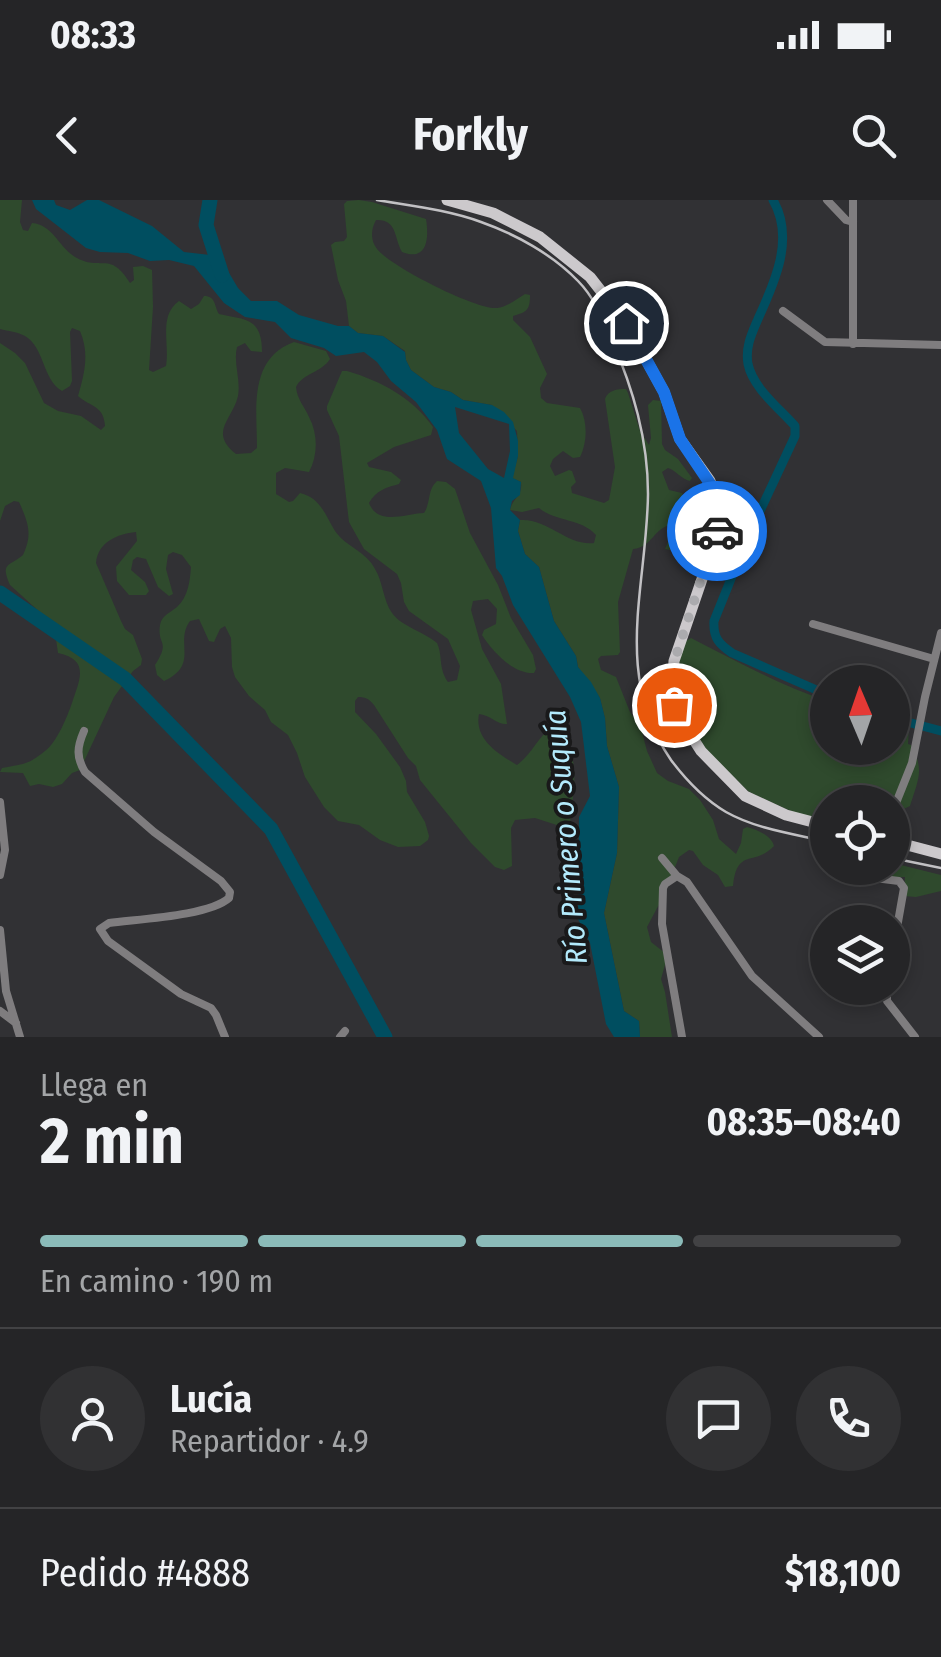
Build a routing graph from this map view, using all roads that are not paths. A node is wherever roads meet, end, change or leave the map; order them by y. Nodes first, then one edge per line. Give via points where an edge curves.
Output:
1 (447, 200) edge
2 (827, 200) edge
3 (853, 200) edge
4 (853, 222) junction
5 (784, 312) dead end
6 (853, 344) junction
7 (941, 345) edge
8 (813, 624) dead end
9 (941, 633) edge
10 (934, 659) junction
11 (84, 731) dead end
12 (903, 785) edge
13 (0, 802) edge
14 (810, 821) edge
15 (910, 846) edge
16 (941, 854) edge
17 (662, 858) dead end
18 (0, 875) edge
19 (677, 876) junction
20 (0, 930) edge
21 (890, 1005) edge
22 (0, 1011) edge
23 (16, 1023) junction
24 (20, 1037) edge
25 (225, 1037) edge
26 (682, 1037) edge
27 (820, 1037) edge
28 (915, 1037) edge

1 - 14 main road via 540,236 590,278 626,323 719,509 674,662 678,715 701,751 746,796
2 - 4 street
3 - 4 street
4 - 6 street
5 - 6 street via 819,339
6 - 7 street
8 - 10 street
9 - 10 street
10 - 12 street
11 - 25 street via 77,751 85,772 230,892 217,906 104,926 101,933 181,994 212,1008
13 - 18 street
15 - 16 main road
17 - 19 street
19 - 26 street via 663,888 662,924
19 - 27 street via 752,976
20 - 23 street
21 - 28 street
22 - 23 street
23 - 24 street

